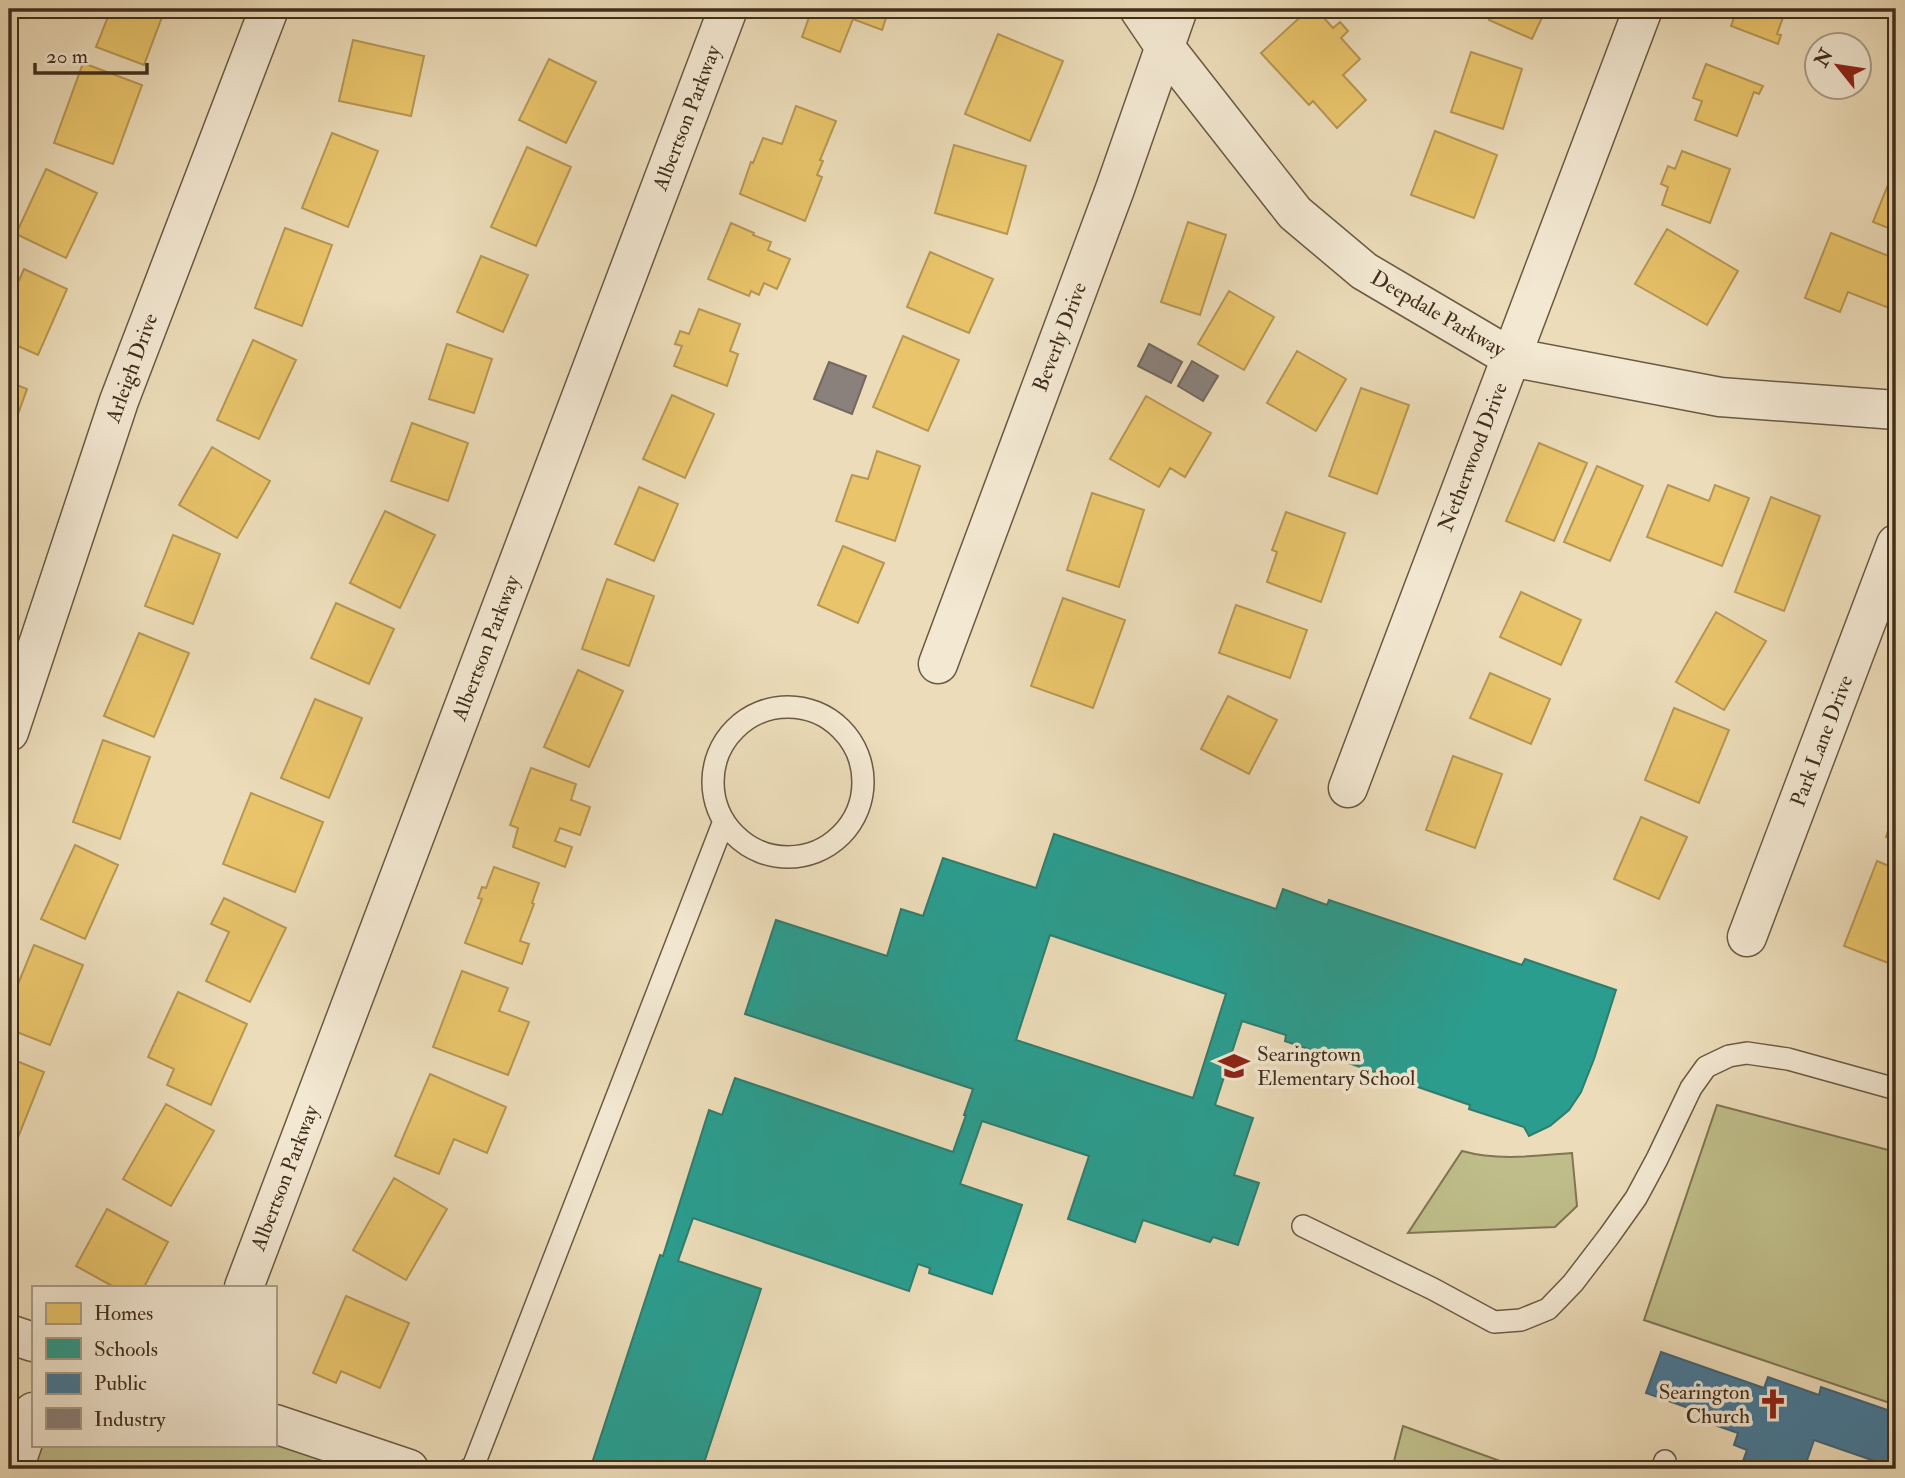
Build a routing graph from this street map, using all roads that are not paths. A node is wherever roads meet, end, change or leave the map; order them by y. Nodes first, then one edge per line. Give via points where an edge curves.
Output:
1 (269, 9) edge
2 (728, 9) edge
3 (1139, 9) edge
4 (1178, 9) edge
5 (1643, 9) edge
6 (1164, 46) junction
7 (1510, 357) junction
8 (1896, 410) edge
9 (1896, 544) edge
10 (938, 664) dead end
11 (9, 732) edge
12 (1348, 788) dead end
13 (724, 821) junction
14 (1747, 937) dead end
15 (1896, 1089) edge
16 (1303, 1226) dead end
17 (244, 1286) edge
18 (9, 1334) edge
19 (32, 1342) edge
20 (32, 1415) edge
21 (276, 1424) edge
22 (14, 1469) edge
23 (409, 1469) edge
24 (470, 1469) edge

1 - 11 street, Arleigh Drive via 119,401
2 - 17 street, Albertson Parkway
3 - 6 street, Deepdale Parkway
4 - 6 street, Beverly Drive
5 - 7 street, Netherwood Drive
6 - 7 street, Deepdale Parkway via 1295,213 1364,271
6 - 10 street, Beverly Drive
7 - 8 street, Deepdale Parkway via 1720,397
7 - 12 street, Netherwood Drive
9 - 14 street, Park Lane Drive
13 - 13 lane via 751,849 774,856 799,857 822,849 842,834 856,814 861,766 852,743 836,724 814,712 790,707 765,710 743,722 725,740 715,763 713,788
13 - 24 lane
15 - 16 lane via 1788,1059 1747,1053 1706,1067 1691,1087 1636,1198 1609,1236 1548,1309 1521,1320 1494,1322
18 - 19 street
20 - 22 street
21 - 23 street

